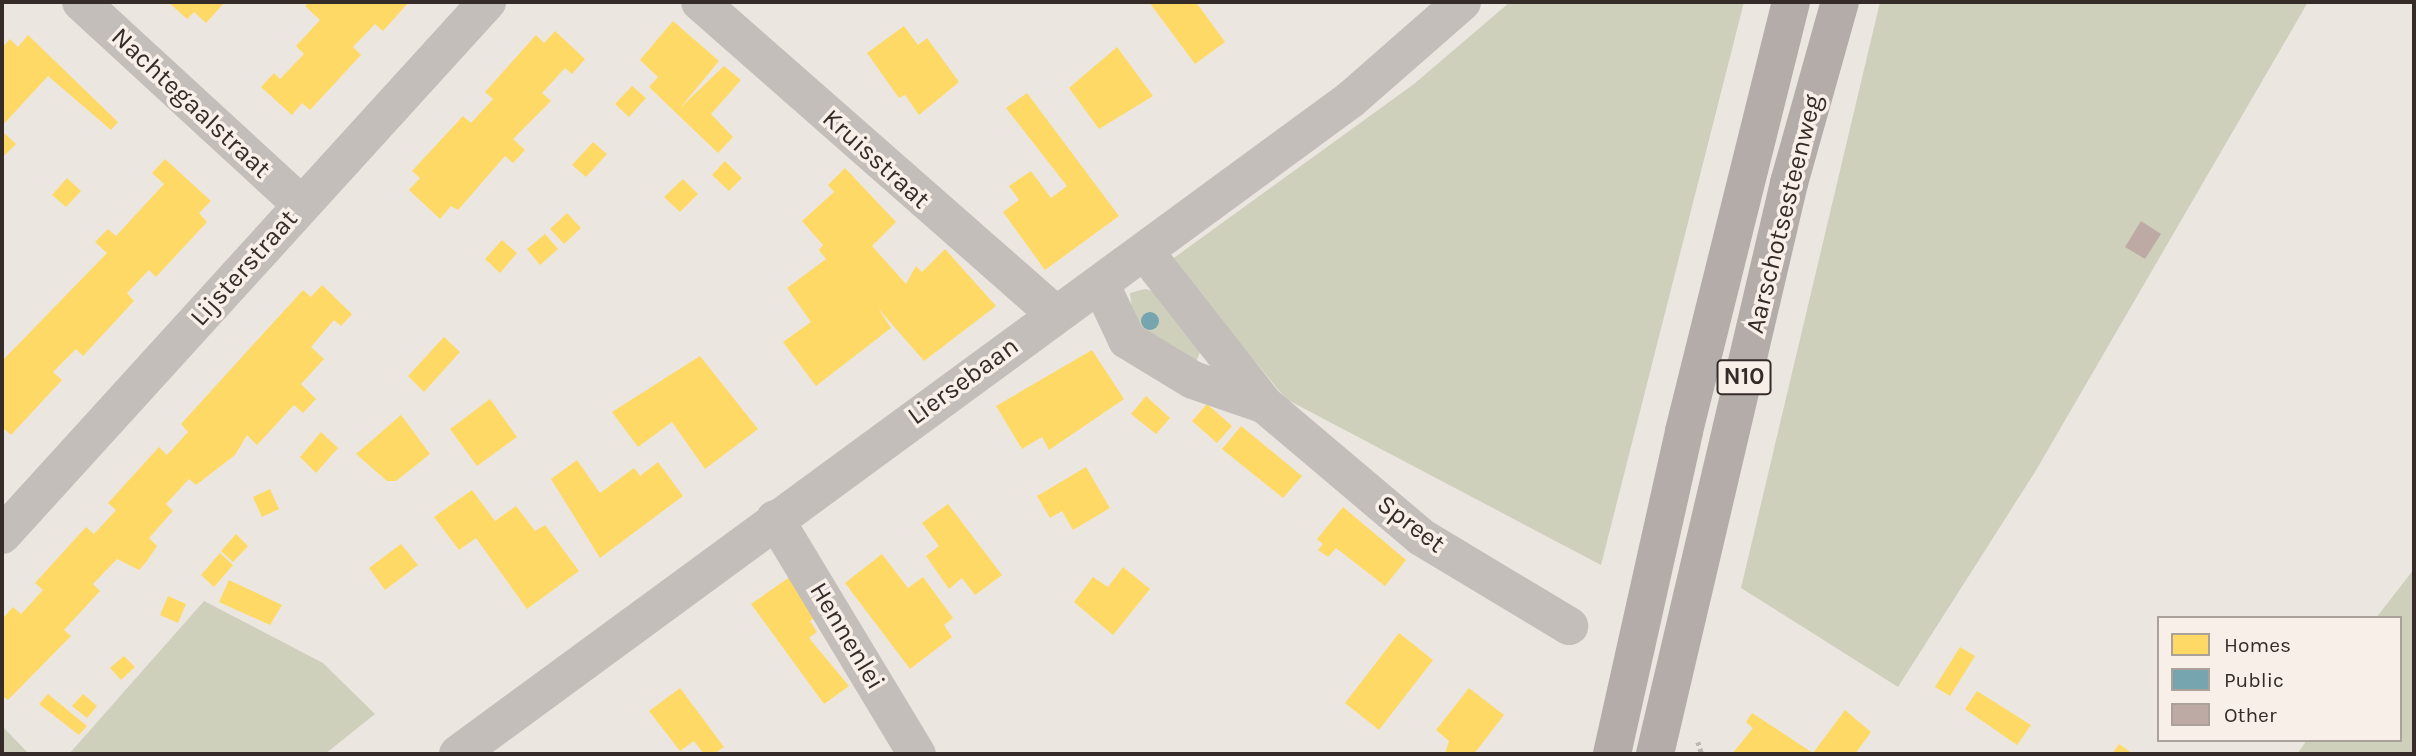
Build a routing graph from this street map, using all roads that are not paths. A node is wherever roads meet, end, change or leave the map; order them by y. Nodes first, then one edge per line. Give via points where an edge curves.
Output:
1 (81, 2) edge
2 (487, 2) edge
3 (700, 2) edge
4 (1462, 2) edge
5 (1791, 2) edge
6 (1840, 2) edge
7 (302, 205) junction
8 (1144, 252) junction
9 (1101, 285) junction
10 (1054, 313) junction
11 (1265, 405) junction
12 (775, 519) junction
13 (2, 536) edge
14 (1569, 626) dead end
15 (458, 754) edge
16 (917, 754) edge
17 (1612, 754) edge
18 (1655, 754) edge

1 - 7 street, Nachtegaalstraat
2 - 7 street, Lijsterstraat
3 - 10 street, Kruisstraat
4 - 8 street, Liersebaan via 1350,100
5 - 17 main road, Aarschotsesteenweg / N10 via 1684,431
6 - 18 main road, Aarschotsesteenweg / N10 via 1789,183
7 - 13 street, Lijsterstraat
8 - 9 street, Liersebaan
8 - 11 street, Spreet
9 - 10 street, Liersebaan
9 - 11 street, Spreet via 1127,340 1193,380
10 - 12 street, Liersebaan
11 - 14 street, Spreet via 1421,537
12 - 15 street, Liersebaan
12 - 16 street, Hennenlei

